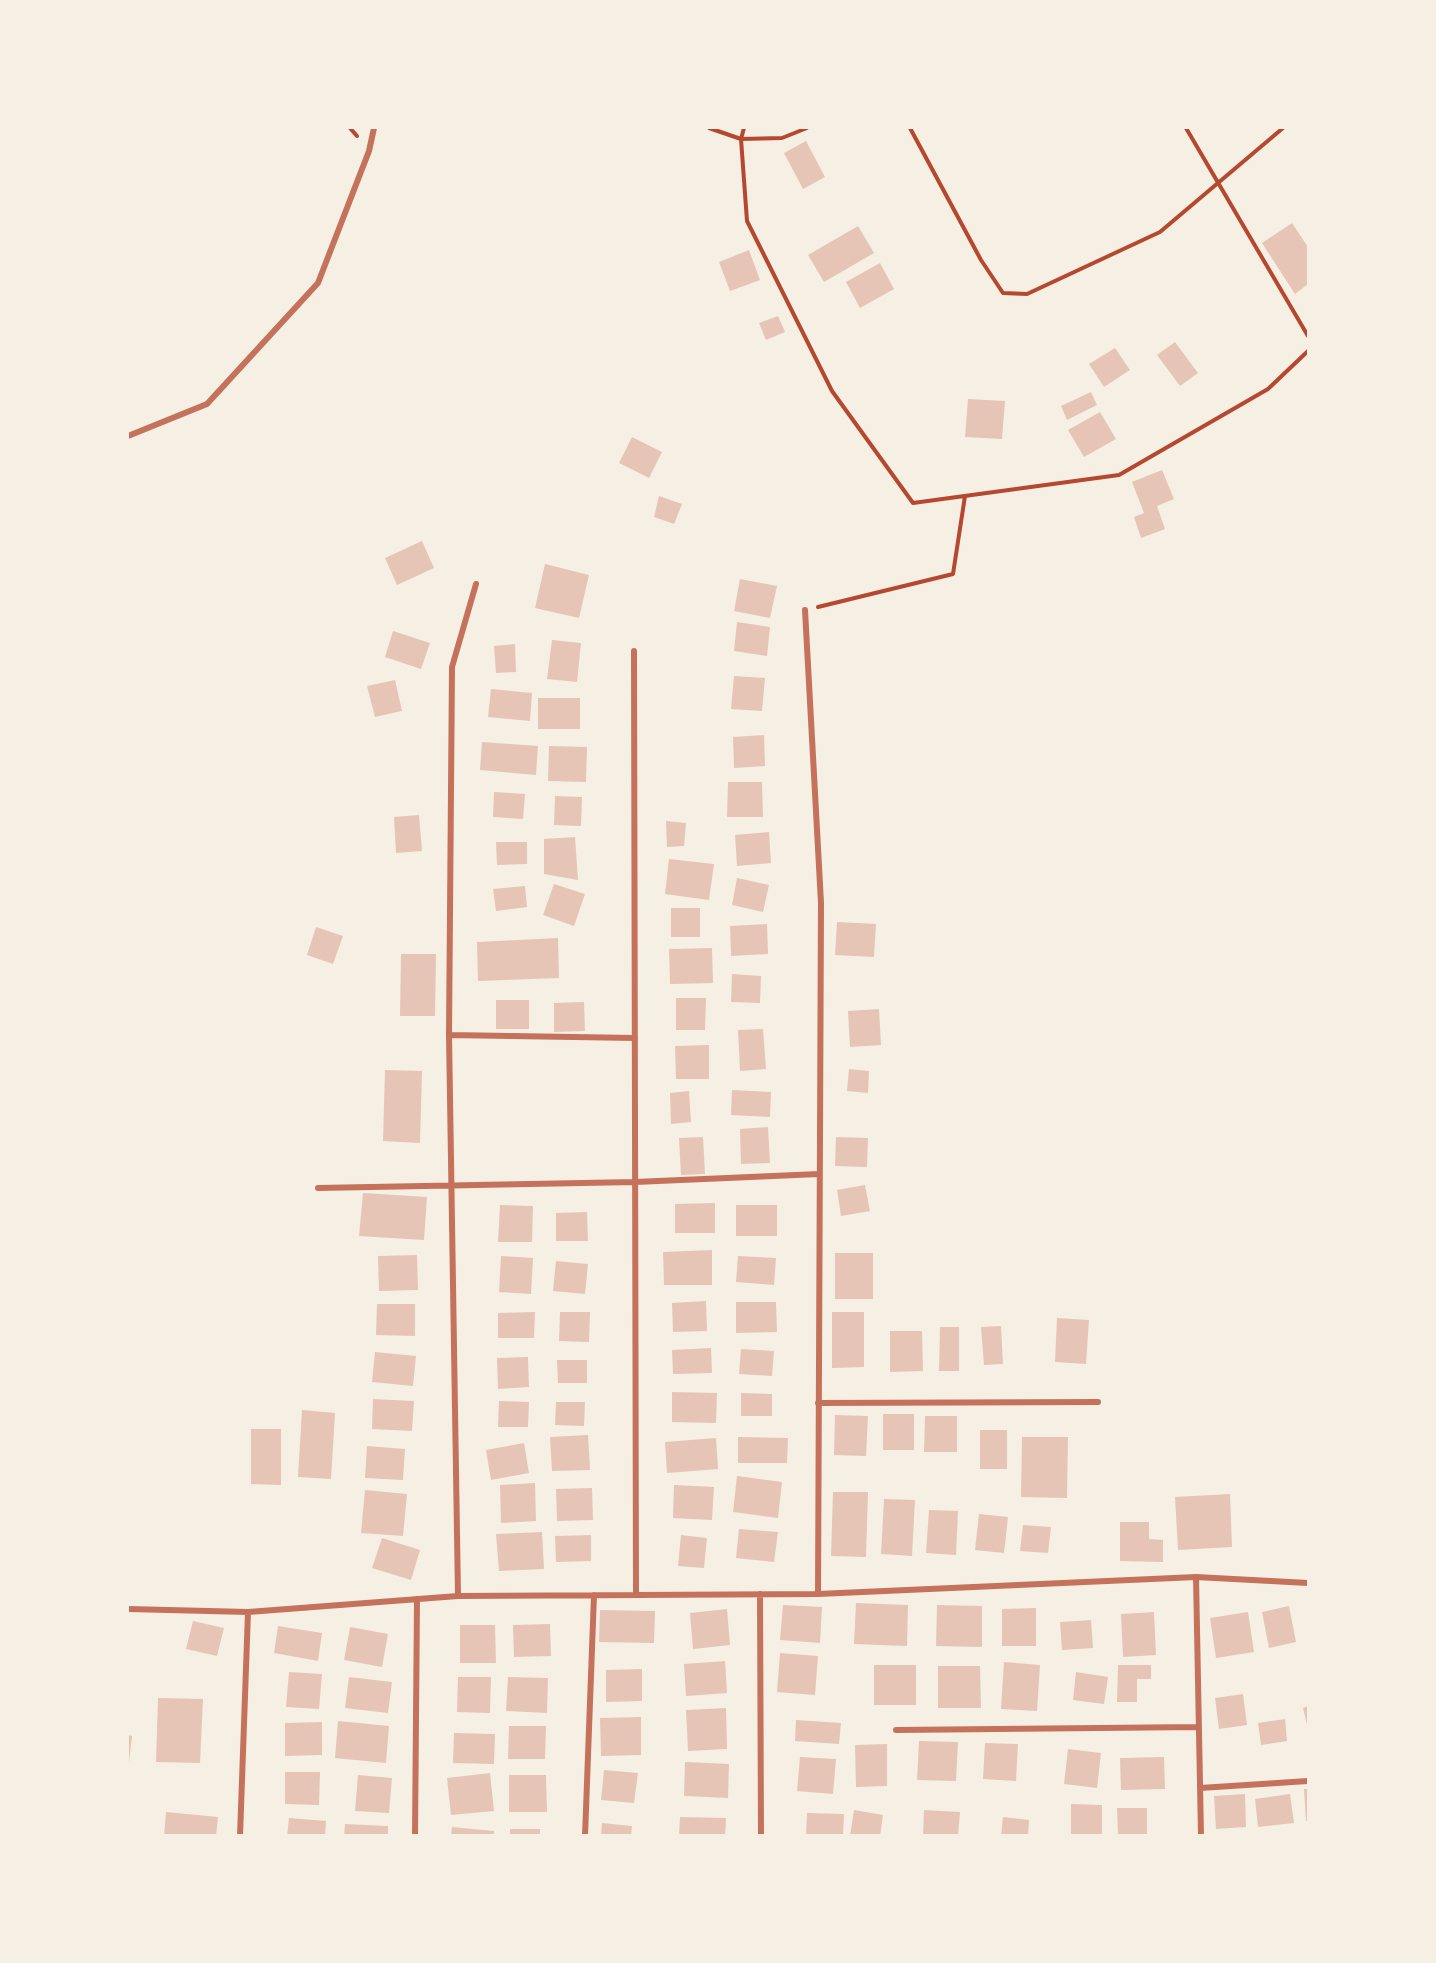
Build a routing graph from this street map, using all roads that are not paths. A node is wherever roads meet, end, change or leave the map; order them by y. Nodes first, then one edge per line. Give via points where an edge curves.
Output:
1 (374, 128) edge
2 (128, 436) edge
3 (476, 584) dead end
4 (805, 610) road end
5 (634, 651) dead end
6 (449, 1035) junction
7 (635, 1038) junction
8 (819, 1174) junction
9 (635, 1182) junction
10 (452, 1186) junction
11 (318, 1188) dead end
12 (1098, 1402) dead end
13 (818, 1403) junction
14 (1196, 1577) junction
15 (1308, 1583) edge
16 (760, 1594) junction
17 (818, 1594) junction
18 (594, 1595) junction
19 (636, 1595) junction
20 (458, 1596) junction
21 (417, 1599) junction
22 (128, 1609) edge
23 (248, 1612) junction
24 (1199, 1727) junction
25 (896, 1730) dead end
26 (1308, 1781) edge
27 (1200, 1788) junction
28 (240, 1836) edge
29 (415, 1836) edge
30 (585, 1836) edge
31 (761, 1836) edge
32 (1201, 1836) edge

1 - 2 street via 369,151 318,283 207,404
3 - 6 street via 452,667
4 - 8 street via 821,903
5 - 7 street
6 - 7 street
6 - 10 street
7 - 9 street
8 - 9 street
8 - 13 street
9 - 10 street
9 - 19 street
10 - 11 street
10 - 20 street
12 - 13 street
13 - 17 street
14 - 15 street
14 - 17 street
14 - 24 street
16 - 17 street
16 - 19 street
16 - 31 street
18 - 19 street
18 - 20 street
18 - 30 street
20 - 21 street
21 - 23 street
21 - 29 street
22 - 23 street
23 - 28 street
24 - 25 street
24 - 27 street
26 - 27 street
27 - 32 street

